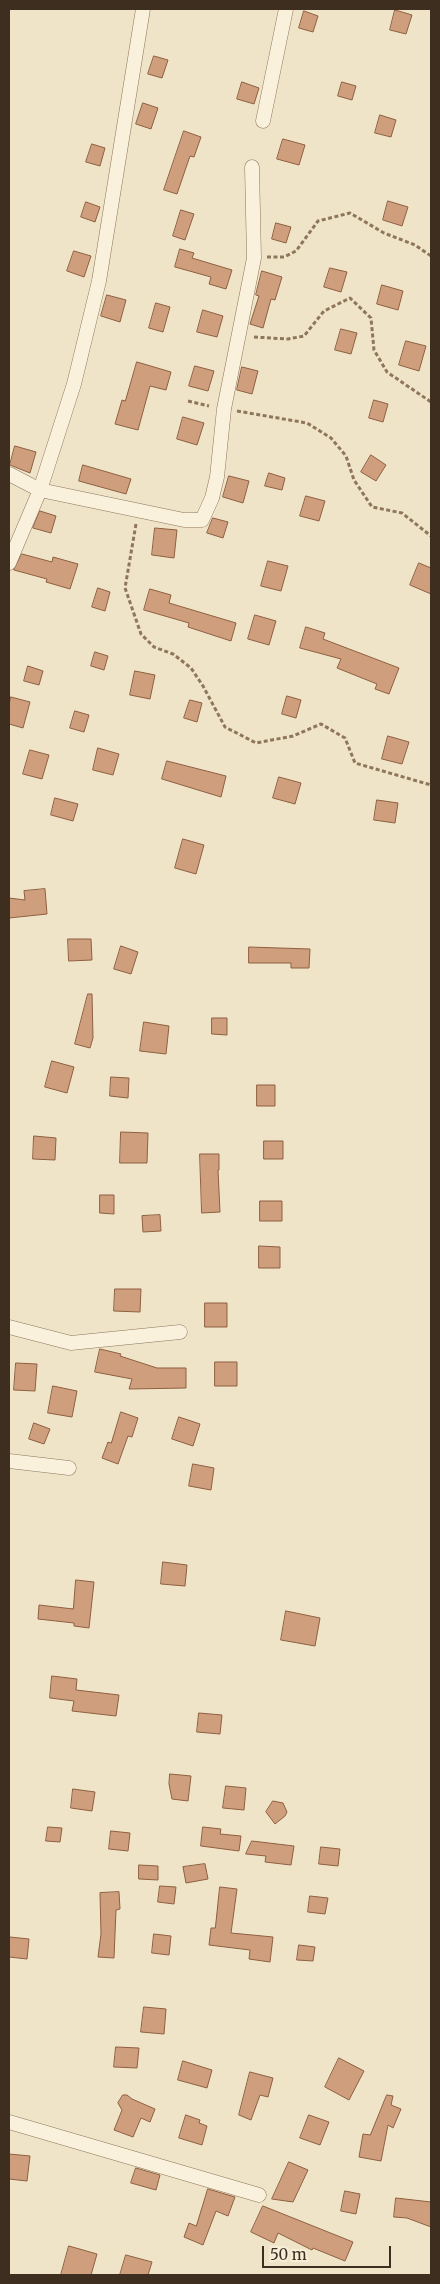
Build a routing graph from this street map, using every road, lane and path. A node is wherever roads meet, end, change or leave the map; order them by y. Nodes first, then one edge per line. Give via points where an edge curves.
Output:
1 (143, 9) edge
2 (286, 9) edge
3 (263, 121) dead end
4 (252, 167) dead end
5 (431, 256) edge
6 (254, 258) junction
7 (239, 334) junction
8 (188, 401) dead end
9 (431, 402) edge
10 (224, 409) junction
11 (9, 474) edge
12 (40, 490) junction
13 (139, 509) junction
14 (431, 536) edge
15 (9, 563) edge
16 (431, 785) edge
17 (9, 1327) edge
18 (180, 1332) dead end
19 (9, 1461) edge
20 (69, 1468) dead end
21 (9, 2122) edge
22 (259, 2195) dead end

1 - 12 street via 99,281 74,384
2 - 3 street
4 - 6 street
5 - 6 path via 350,213 318,221 296,251 284,257
6 - 7 street
7 - 9 path via 268,339 304,336 324,311 350,298 371,318 374,350 387,372
7 - 10 street
8 - 10 path
10 - 13 street via 217,477 202,520 184,520
10 - 14 path via 307,423 331,438 346,456 354,480 372,507 402,513
11 - 12 street
12 - 13 street
12 - 15 street
13 - 16 path via 125,588 141,634 154,647 173,654 191,668 225,727 256,743 293,736 321,724 345,738 355,764
17 - 18 street via 71,1343
19 - 20 street
21 - 22 street

